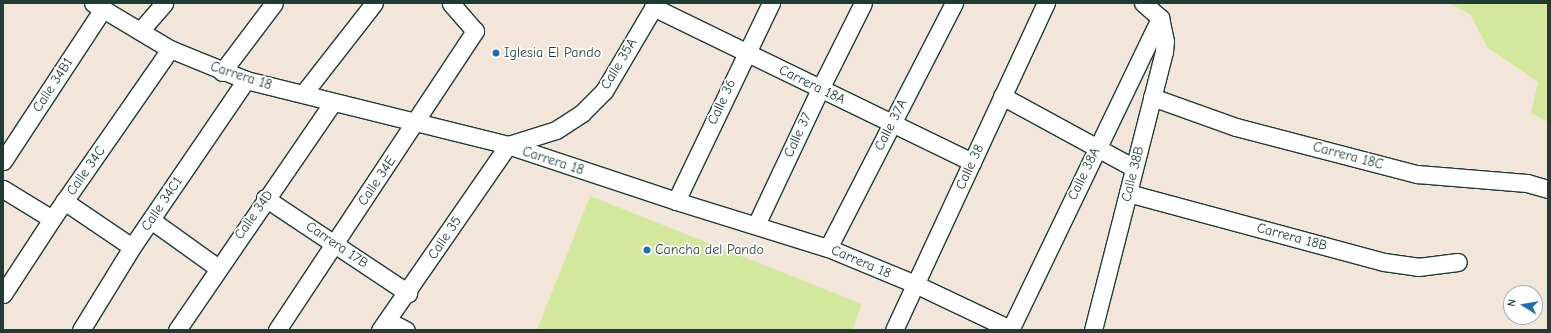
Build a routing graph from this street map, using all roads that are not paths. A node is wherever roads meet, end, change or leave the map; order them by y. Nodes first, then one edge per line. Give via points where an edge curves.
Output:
1 (164, 3) edge
2 (274, 3) edge
3 (374, 3) edge
4 (451, 3) edge
5 (771, 3) edge
6 (863, 3) edge
7 (954, 3) edge
8 (1046, 3) edge
9 (1143, 3) edge
10 (654, 5) edge
11 (98, 6) edge
12 (1160, 18) junction
13 (140, 31) junction
14 (170, 48) junction
15 (746, 53) junction
16 (222, 72) junction
17 (246, 80) junction
18 (820, 88) junction
19 (303, 94) junction
20 (1002, 96) junction
21 (1152, 98) junction
22 (333, 102) junction
23 (417, 121) junction
24 (892, 123) junction
25 (508, 146) junction
26 (1097, 148) junction
27 (3, 161) edge
28 (972, 162) junction
29 (1134, 168) junction
30 (3, 189) edge
31 (1548, 189) edge
32 (1128, 192) junction
33 (265, 198) junction
34 (676, 201) junction
35 (64, 202) junction
36 (52, 219) junction
37 (152, 220) junction
38 (756, 225) junction
39 (335, 244) junction
40 (132, 247) junction
41 (828, 248) junction
42 (1458, 262) dead end
43 (218, 268) junction
44 (915, 284) junction
45 (408, 293) junction
46 (3, 294) edge
47 (384, 325) edge
48 (81, 330) edge
49 (177, 330) edge
50 (277, 330) edge
51 (406, 330) edge
52 (894, 330) edge
53 (1011, 330) edge
54 (1098, 330) edge

1 - 13 street
2 - 16 street
3 - 19 street
4 - 23 street, Calle 34E via 475,31
5 - 15 street, Calle 36
6 - 18 street, Calle 37
7 - 24 street, Calle 37A
8 - 20 street, Calle 38
9 - 12 street
10 - 15 street, Carrera 18A
10 - 25 street, Calle 35A via 604,91 582,113 556,130
11 - 13 street, Carrera 18
11 - 27 street, Calle 34B1
12 - 21 street, Calle 38B via 1165,41 1164,52
12 - 26 street, Calle 38A
13 - 14 street, Carrera 18
14 - 16 street, Carrera 18
14 - 35 street, Calle 34C
15 - 18 street, Carrera 18A
15 - 34 street, Calle 36
16 - 17 street, Carrera 18
17 - 19 street, Carrera 18
17 - 37 street, Calle 34C1
18 - 24 street, Carrera 18A
18 - 38 street, Calle 37
19 - 22 street, Carrera 18
20 - 26 street
20 - 28 street, Calle 38
21 - 29 street, Calle 38B
21 - 31 street, Carrera 18C via 1236,127 1417,174 1527,183
22 - 23 street, Carrera 18
22 - 33 street, Calle 34D
23 - 25 street, Carrera 18
23 - 39 street, Calle 34E
24 - 28 street, Carrera 18A
24 - 41 street, Calle 37A
25 - 34 street, Carrera 18
25 - 45 street, Calle 35
26 - 29 street
26 - 53 street, Calle 38A
28 - 44 street, Calle 38
29 - 32 street, Calle 38B
30 - 36 street
32 - 42 street, Carrera 18B via 1384,262 1418,267
32 - 54 street, Calle 38B
33 - 39 street, Carrera 17B
33 - 43 street, Calle 34D
34 - 38 street, Carrera 18
35 - 36 street, Calle 34C
35 - 40 street
36 - 46 street, Calle 34C
37 - 40 street, Calle 34C1
37 - 43 street
38 - 41 street, Carrera 18
39 - 45 street, Carrera 17B
39 - 50 street, Calle 34E
40 - 48 street, Calle 34C1
41 - 44 street, Carrera 18
43 - 49 street, Calle 34D
44 - 52 street, Calle 38
44 - 53 street, Carrera 18
45 - 47 street, Calle 35
47 - 51 street

